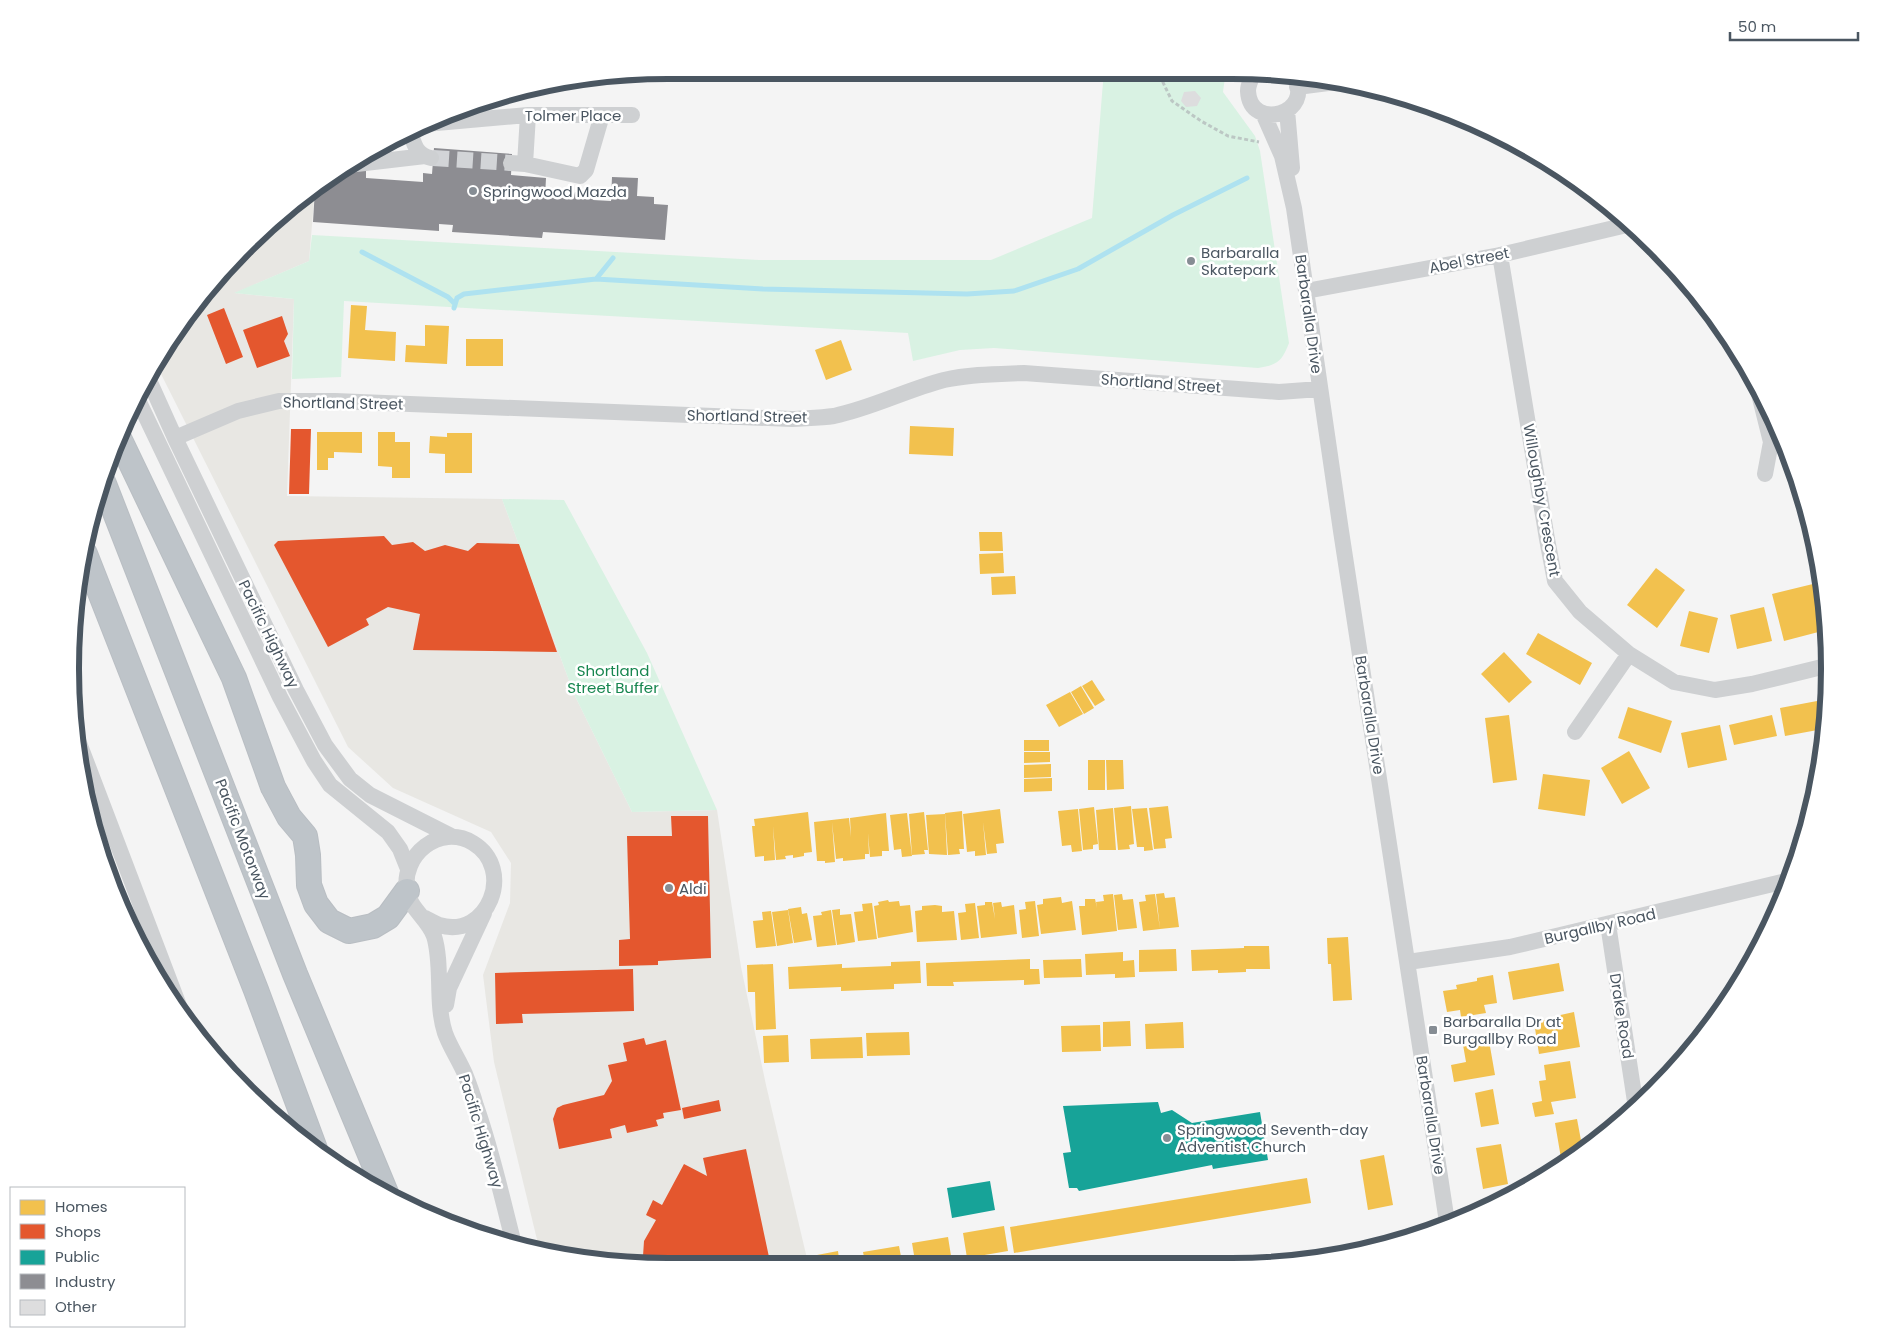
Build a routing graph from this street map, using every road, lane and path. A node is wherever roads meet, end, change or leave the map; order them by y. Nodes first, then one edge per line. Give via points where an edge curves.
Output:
1 (1161, 79) edge
2 (1251, 80) edge
3 (1295, 83) edge
4 (1287, 110) junction
5 (1263, 113) junction
6 (528, 115) junction
7 (602, 115) junction
8 (632, 115) dead end
9 (448, 122) edge
10 (412, 138) edge
11 (1264, 143) dead end
12 (367, 162) edge
13 (1294, 208) junction
14 (1621, 226) edge
15 (1500, 255) junction
16 (1306, 291) junction
17 (152, 386) edge
18 (1320, 389) junction
19 (141, 406) edge
20 (1766, 420) edge
21 (174, 438) junction
22 (123, 446) edge
23 (1765, 474) dead end
24 (107, 491) edge
25 (88, 563) edge
26 (1628, 654) junction
27 (1821, 667) edge
28 (1575, 732) dead end
29 (89, 776) edge
30 (451, 836) junction
31 (112, 851) edge
32 (408, 880) junction
33 (1781, 882) edge
34 (484, 911) junction
35 (425, 918) junction
36 (1608, 924) junction
37 (1408, 962) junction
38 (166, 975) edge
39 (443, 1020) junction
40 (1635, 1099) edge
41 (312, 1138) edge
42 (382, 1183) edge
43 (1446, 1217) edge
44 (512, 1237) edge

1 - 11 path via 1172,101 1201,121 1228,136
2 - 5 street, Barbaralla Drive via 1248,93 1251,102
3 - 4 street, Barbaralla Drive via 1296,100
4 - 5 street via 1280,114
4 - 13 street, Barbaralla Drive
5 - 13 street, Barbaralla Drive via 1282,156
6 - 7 street, Tolmer Place
6 - 7 street via 518,164 580,176 586,170
6 - 9 street, Tolmer Place
7 - 8 street, Tolmer Place
10 - 12 street via 415,149 429,157
13 - 16 street, Barbaralla Drive
14 - 15 street, Abel Street
15 - 16 street, Abel Street
15 - 26 street, Willoughby Crescent via 1555,581 1580,612
16 - 18 street, Barbaralla Drive
17 - 21 street, Pacific Highway
18 - 21 street, Shortland Street via 1279,392 1024,373 988,374 910,389 833,416 792,419 279,401 238,411
18 - 37 street, Barbaralla Drive
19 - 32 street, Pacific Highway via 267,671 314,761 330,785 388,832 400,849
20 - 23 street via 1771,442
21 - 30 street, Pacific Highway via 325,745 350,779 370,795
22 - 32 highway via 234,678 273,787 289,817 305,836 309,885 316,904 330,921 349,931 373,926 388,917
24 - 42 highway, Pacific Motorway via 295,974
25 - 41 highway
26 - 27 street, Willoughby Crescent via 1674,682 1715,690
26 - 28 street
29 - 31 street
30 - 32 street via 438,838 417,854
30 - 34 street via 475,844 489,860 494,874 493,895
31 - 38 street
32 - 35 street via 413,906
33 - 36 street, Burgallby Road
34 - 35 street via 460,926 440,925
34 - 39 street, Pacific Highway via 449,988
35 - 39 street, Pacific Highway via 434,935 437,952
36 - 37 street, Burgallby Road via 1510,947
36 - 40 street, Drake Road
37 - 43 street, Barbaralla Drive
39 - 44 street, Pacific Highway via 490,1148

